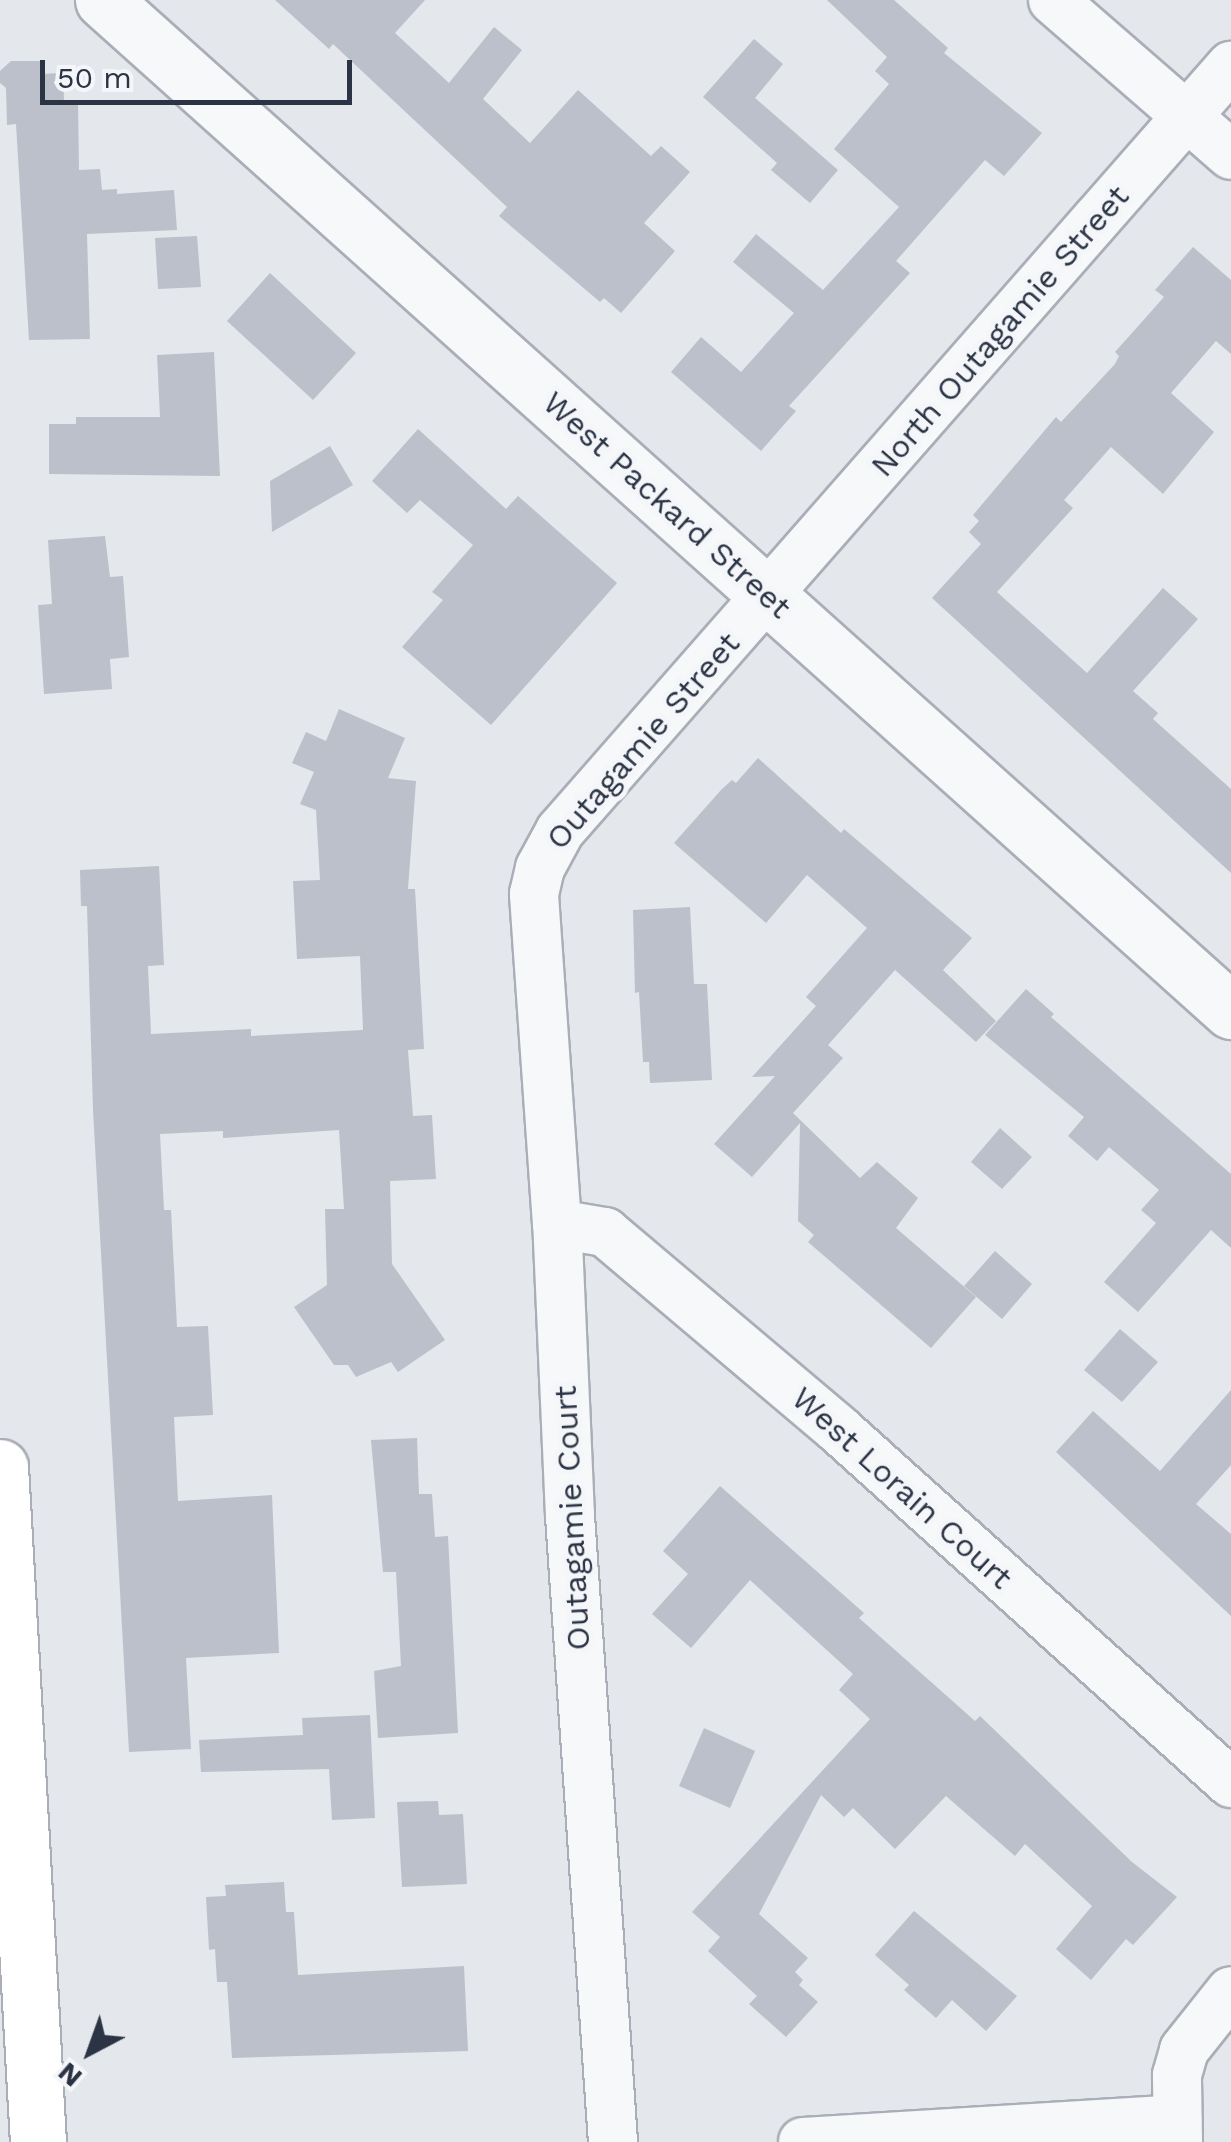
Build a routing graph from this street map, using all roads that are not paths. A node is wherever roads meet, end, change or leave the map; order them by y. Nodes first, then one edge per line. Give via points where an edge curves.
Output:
1 (103, 0) edge
2 (1053, 0) edge
3 (1231, 66) edge
4 (1187, 117) junction
5 (1231, 155) edge
6 (768, 596) junction
7 (534, 894) joint
8 (1231, 1011) edge
9 (557, 1224) junction
10 (0, 1467) edge
11 (1231, 1783) edge
12 (1231, 1991) edge
13 (1178, 2130) edge
14 (38, 2142) edge
15 (613, 2142) edge
16 (803, 2142) edge

1 - 6 street, West Packard Street
2 - 4 street
3 - 4 street, North Outagamie Street
4 - 5 street
4 - 6 street, North Outagamie Street
6 - 7 street, Outagamie Street via 548,846
6 - 8 street, West Packard Street
7 - 9 street, Outagamie Court
9 - 11 street, West Lorain Court via 605,1232 838,1429
9 - 15 street, Outagamie Court
10 - 14 main road
12 - 13 street via 1184,2050
13 - 16 street

